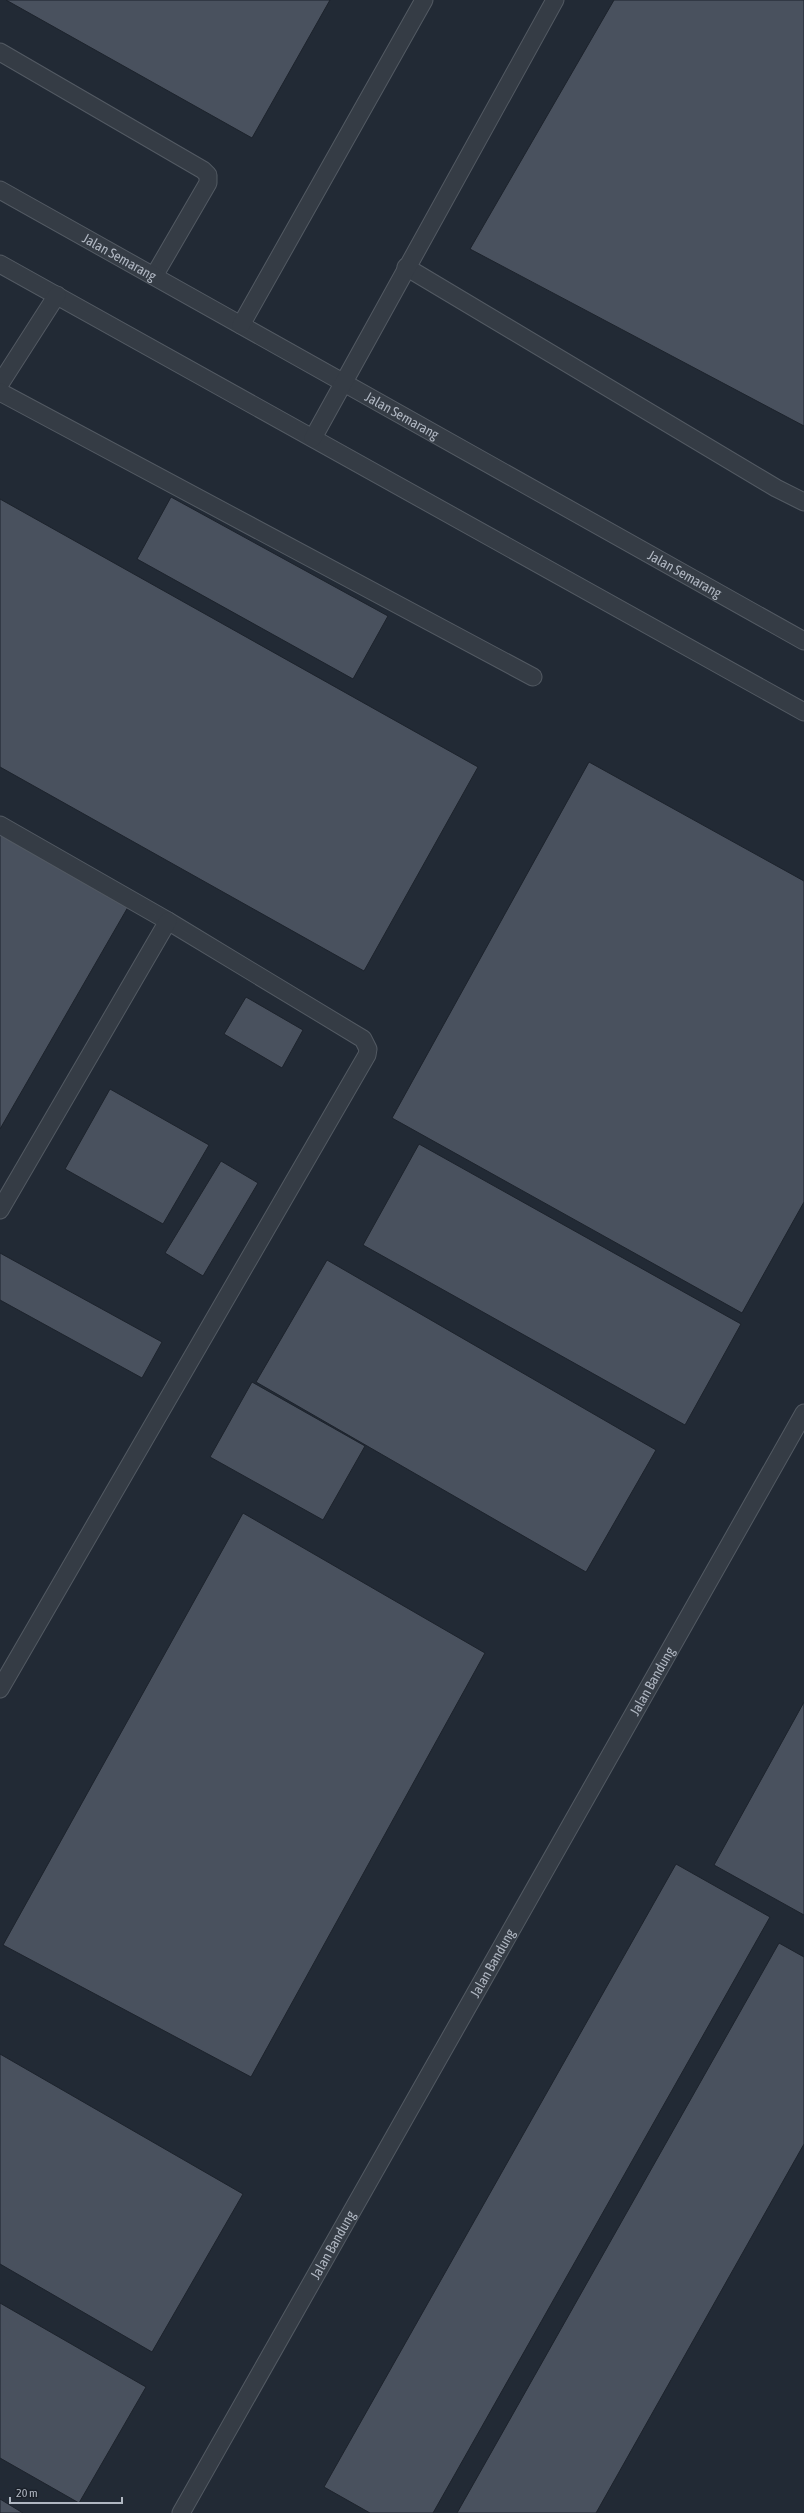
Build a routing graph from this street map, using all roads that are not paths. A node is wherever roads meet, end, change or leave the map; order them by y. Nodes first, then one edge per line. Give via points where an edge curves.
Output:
1 (424, 0) edge
2 (556, 0) edge
3 (0, 52) edge
4 (0, 190) edge
5 (0, 264) edge
6 (406, 267) junction
7 (154, 276) junction
8 (57, 295) junction
9 (241, 325) junction
10 (344, 382) junction
11 (0, 384) edge
12 (0, 392) edge
13 (313, 438) junction
14 (804, 502) edge
15 (804, 641) edge
16 (533, 676) dead end
17 (804, 712) edge
18 (0, 824) edge
19 (168, 921) junction
20 (0, 1210) edge
21 (804, 1413) edge
22 (0, 1689) edge
23 (181, 2513) edge

1 - 9 lane
2 - 6 lane
3 - 7 lane via 208,175 208,183
4 - 7 lane, Jalan Semarang
5 - 8 lane
6 - 10 lane
6 - 14 lane via 776,488
7 - 9 lane, Jalan Semarang
8 - 11 lane
8 - 13 lane
9 - 10 lane, Jalan Semarang
10 - 13 lane
10 - 15 lane, Jalan Semarang
12 - 16 lane
13 - 17 lane
18 - 19 lane
19 - 20 lane
19 - 22 lane via 363,1039 368,1049 367,1055
21 - 23 lane, Jalan Bandung

